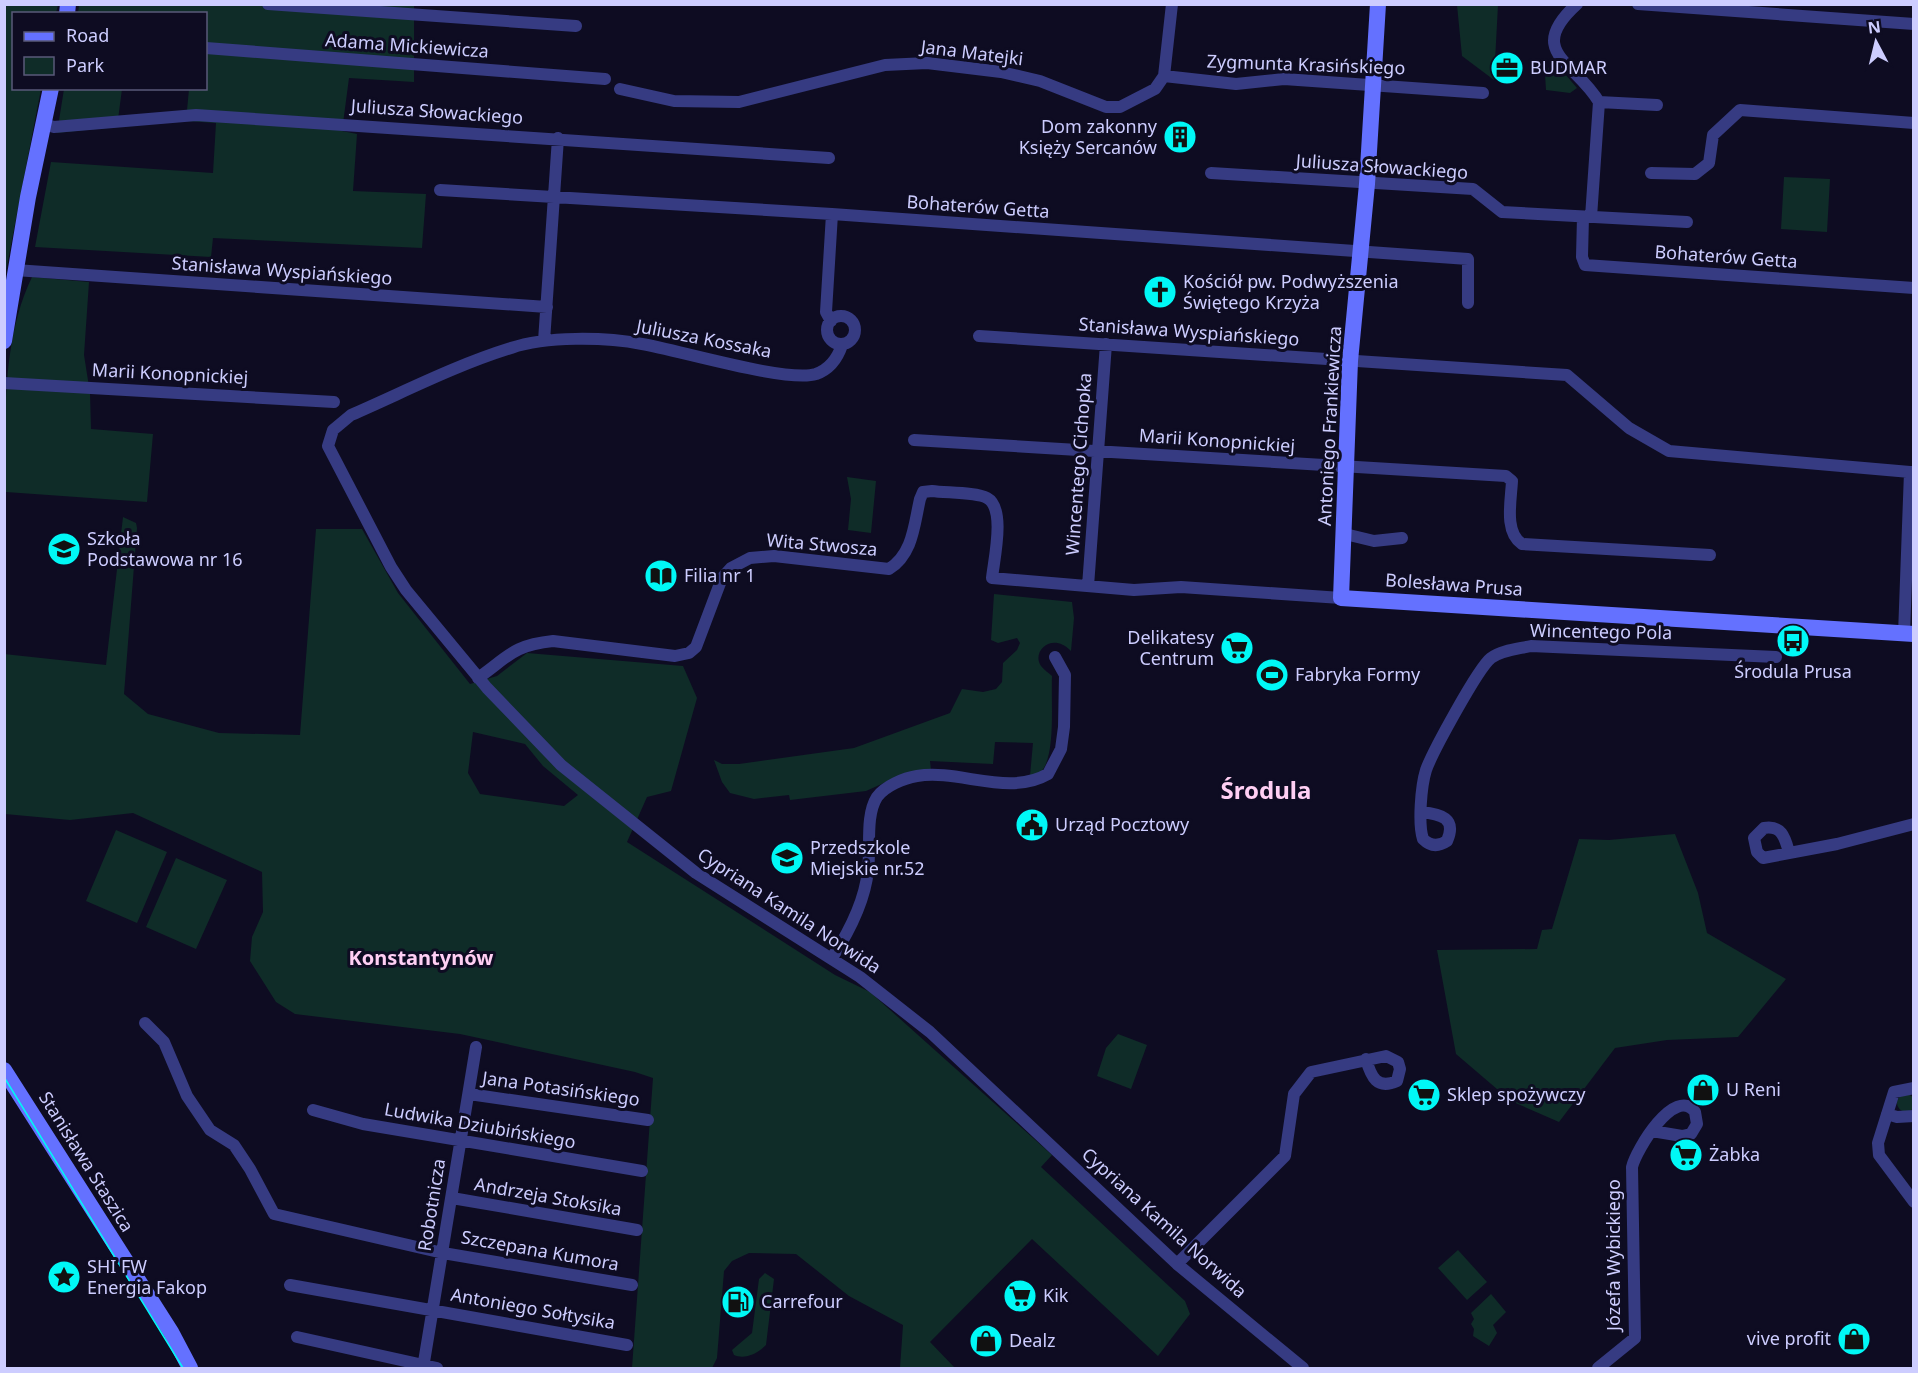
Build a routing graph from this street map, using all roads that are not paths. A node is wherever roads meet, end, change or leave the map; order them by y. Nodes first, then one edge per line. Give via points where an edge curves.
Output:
1 (268, 4) edge
2 (1172, 4) edge
3 (1378, 4) edge
4 (1577, 4) edge
5 (1638, 4) edge
6 (1914, 24) edge
7 (576, 26) dead end
8 (207, 48) edge
9 (1164, 76) junction
10 (605, 79) dead end
11 (1372, 84) junction
12 (620, 89) dead end
13 (51, 90) edge
14 (1483, 93) dead end
15 (1599, 102) junction
16 (1657, 105) dead end
17 (1914, 123) edge
18 (43, 124) junction
19 (558, 138) junction
20 (829, 158) dead end
21 (1211, 173) dead end
22 (1651, 173) dead end
23 (1367, 184) junction
24 (440, 190) dead end
25 (552, 197) junction
26 (832, 214) junction
27 (1587, 217) junction
28 (1688, 222) dead end
29 (1360, 251) junction
30 (15, 270) junction
31 (1914, 288) edge
32 (1468, 303) dead end
33 (547, 307) junction
34 (831, 321) junction
35 (979, 336) dead end
36 (4, 341) edge
37 (544, 341) junction
38 (1106, 344) junction
39 (842, 345) junction
40 (1350, 362) junction
41 (4, 382) edge
42 (334, 402) dead end
43 (333, 429) joint
44 (915, 440) dead end
45 (1098, 452) junction
46 (1346, 467) junction
47 (1912, 472) edge
48 (1345, 534) junction
49 (1402, 538) dead end
50 (1710, 555) dead end
51 (992, 578) joint
52 (1088, 586) junction
53 (1341, 598) junction
54 (1909, 634) edge
55 (1055, 657) dead end
56 (1776, 657) dead end
57 (478, 678) junction
58 (1421, 812) dead end
59 (1914, 824) edge
60 (1789, 852) dead end
61 (832, 958) junction
62 (145, 1023) dead end
63 (476, 1047) dead end
64 (1366, 1059) dead end
65 (4, 1070) edge
66 (1914, 1088) edge
67 (469, 1094) junction
68 (314, 1110) dead end
69 (1887, 1114) junction
70 (1914, 1116) edge
71 (648, 1120) dead end
72 (1652, 1131) dead end
73 (460, 1142) junction
74 (642, 1171) dead end
75 (452, 1198) junction
76 (1914, 1202) edge
77 (637, 1230) dead end
78 (443, 1253) junction
79 (1177, 1263) junction
80 (290, 1285) dead end
81 (632, 1285) dead end
82 (433, 1310) junction
83 (297, 1337) dead end
84 (627, 1345) dead end
85 (423, 1367) edge
86 (190, 1368) edge
87 (437, 1368) edge
88 (1303, 1368) edge
89 (1598, 1368) edge

1 - 7 street
2 - 9 street
3 - 11 street, Antoniego Frankiewicza
4 - 15 street via 1560,19 1553,42 1558,55
5 - 6 street
8 - 10 street, Adama Mickiewicza
9 - 11 street, Zygmunta Krasińskiego via 1236,84 1284,79
9 - 12 street, Jana Matejki via 1155,89 1120,107 1106,107 1040,81 1001,72 927,63 885,65 739,102 674,101
11 - 14 street, Zygmunta Krasińskiego
11 - 23 street, Antoniego Frankiewicza
13 - 18 street
15 - 16 street
15 - 27 street
17 - 22 street via 1740,110 1713,135 1709,163 1695,174
18 - 19 street, Juliusza Słowackiego via 54,127 196,115
18 - 30 street
19 - 20 street, Juliusza Słowackiego
19 - 25 street
21 - 23 street, Juliusza Słowackiego
23 - 27 street, Juliusza Słowackiego via 1473,189 1502,212
23 - 29 street, Antoniego Frankiewicza
24 - 25 street, Bohaterów Getta
25 - 26 street, Bohaterów Getta
25 - 33 street
26 - 29 street, Bohaterów Getta
26 - 34 street via 826,312
27 - 28 street, Juliusza Słowackiego
27 - 31 street, Bohaterów Getta via 1582,258 1585,265
29 - 32 street, Bohaterów Getta via 1468,259
29 - 40 street, Antoniego Frankiewicza
30 - 33 street, Stanisława Wyspiańskiego
30 - 36 street
33 - 37 street
34 - 39 street via 827,326 830,339
34 - 39 street via 842,316 853,322 853,339
35 - 38 street, Stanisława Wyspiańskiego
37 - 39 street, Juliusza Kossaka via 640,343 810,375 826,369 839,356
37 - 43 street, Juliusza Kossaka via 512,347 445,373 351,415
38 - 40 street, Stanisława Wyspiańskiego
38 - 45 street, Wincentego Cichopka
40 - 46 street, Antoniego Frankiewicza
40 - 47 street, Stanisława Wyspiańskiego via 1567,375 1629,428 1670,451
41 - 42 street, Marii Konopnickiej
43 - 57 street, Cypriana Kamila Norwida via 330,451 391,567
44 - 45 street, Marii Konopnickiej
45 - 46 street, Marii Konopnickiej
45 - 52 street, Wincentego Cichopka
46 - 48 street, Antoniego Frankiewicza
46 - 50 street, Marii Konopnickiej via 1506,476 1512,481 1511,530 1514,539 1522,544
47 - 54 street, Stanisława Wyspiańskiego
48 - 49 street via 1374,541
48 - 53 street, Antoniego Frankiewicza
51 - 52 street, Bolesława Prusa
51 - 57 street, Wita Stwosza via 996,505 986,498 923,492 908,550 889,569 774,556 750,558 731,568 722,578 696,647 689,653 675,656 553,641 532,643 516,648
52 - 53 street, Bolesława Prusa via 1134,590 1181,587
53 - 54 street, Bolesława Prusa
55 - 61 street via 1065,675 1064,727 1061,749 1048,774 1023,784 924,775 894,784 883,792 872,813 863,891 854,920
56 - 58 street, Wincentego Pola via 1531,646 1509,650 1491,658 1473,682 1425,772
57 - 61 street, Cypriana Kamila Norwida via 561,765 634,826 696,873
59 - 60 street
61 - 79 street, Cypriana Kamila Norwida via 930,1032
62 - 78 street, Szczepana Kumora via 164,1042 187,1096 210,1130 234,1145 274,1214
63 - 67 street, Robotnicza
64 - 79 street via 1311,1072 1294,1094 1285,1156
65 - 86 street, Stanisława Staszica
66 - 69 street via 1893,1092
67 - 71 street, Jana Potasińskiego
67 - 73 street, Robotnicza
68 - 73 street, Ludwika Dziubińskiego via 363,1124
69 - 70 street
69 - 76 street via 1878,1143 1879,1155
72 - 89 street, Józefa Wybickiego via 1635,1154 1632,1167 1635,1338
73 - 74 street, Ludwika Dziubińskiego
73 - 75 street, Robotnicza
75 - 77 street, Andrzeja Stoksika
75 - 78 street, Robotnicza
78 - 81 street, Szczepana Kumora
78 - 82 street, Robotnicza
79 - 88 street, Cypriana Kamila Norwida
80 - 82 street, Antoniego Sołtysika
82 - 84 street, Antoniego Sołtysika
82 - 85 street, Robotnicza
83 - 85 street
85 - 87 street

